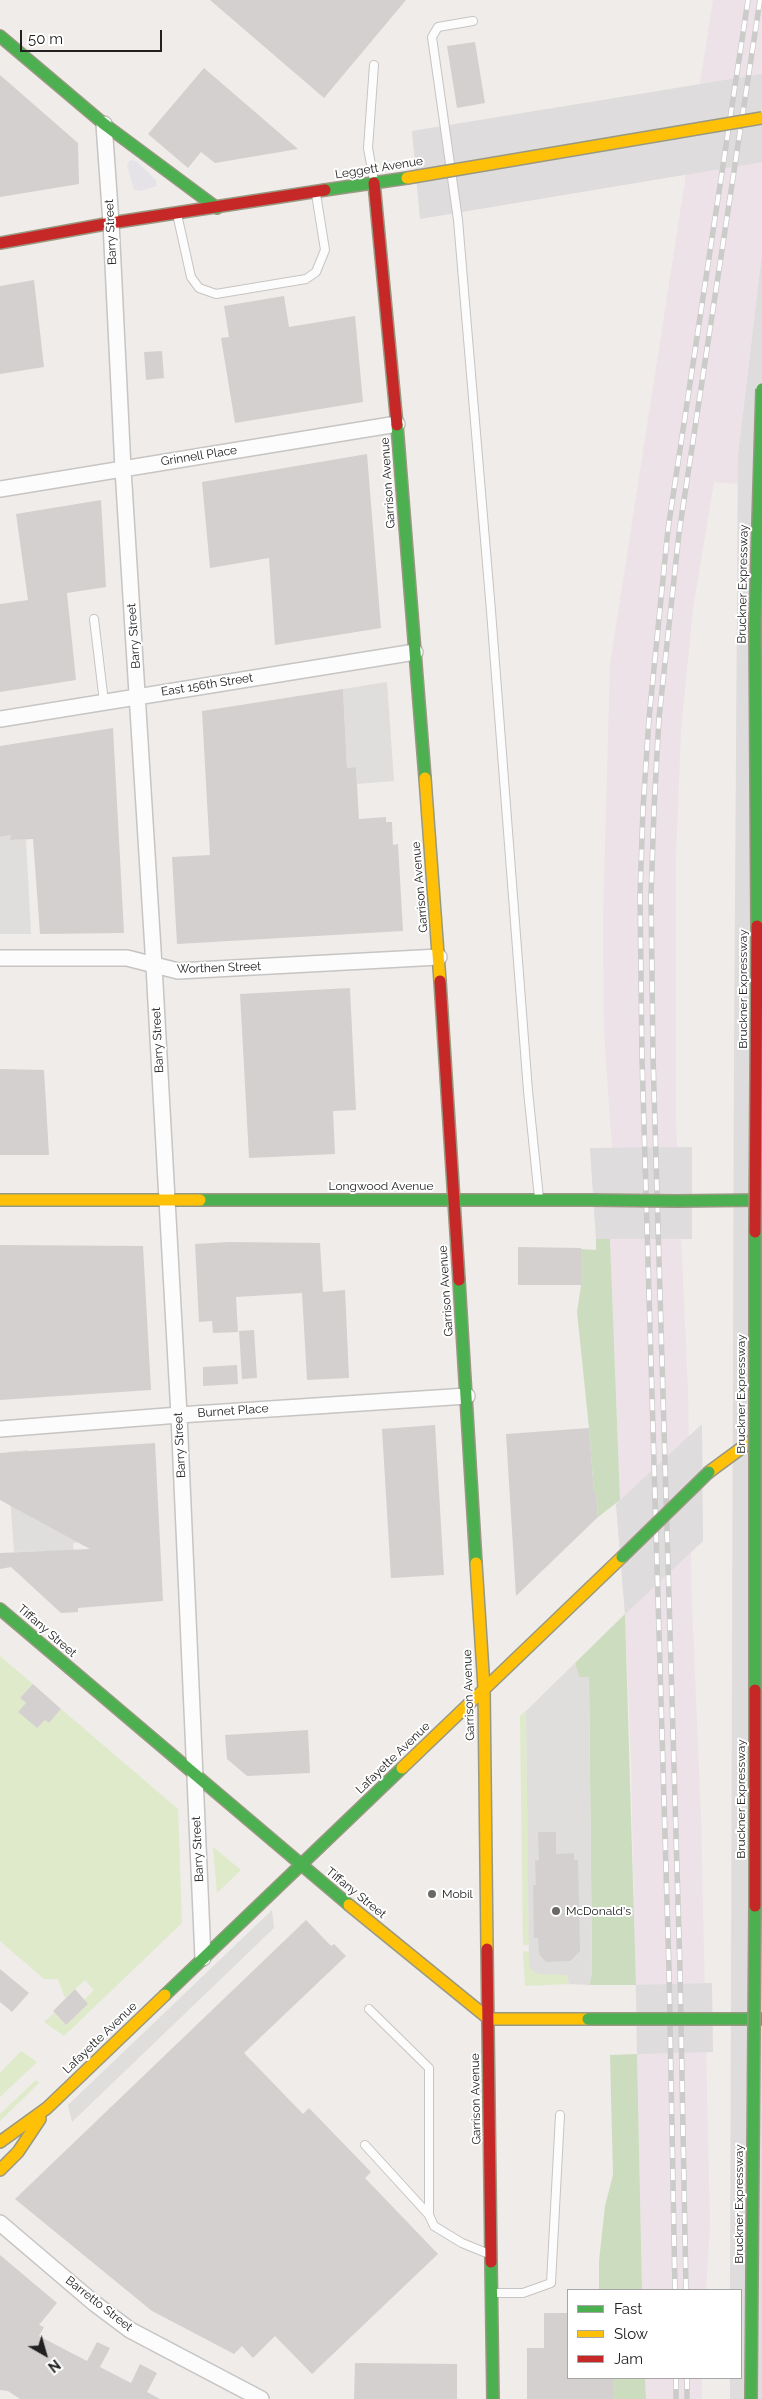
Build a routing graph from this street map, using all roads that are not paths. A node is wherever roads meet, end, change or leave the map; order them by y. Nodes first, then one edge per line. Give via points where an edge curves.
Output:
1 (473, 21) dead end
2 (0, 36) edge
3 (374, 65) dead end
4 (762, 118) edge
5 (104, 124) junction
6 (374, 183) junction
7 (316, 192) junction
8 (217, 208) junction
9 (177, 214) junction
10 (111, 223) junction
11 (0, 243) edge
12 (762, 389) edge
13 (397, 424) junction
14 (122, 469) junction
15 (0, 489) edge
16 (94, 619) dead end
17 (415, 652) junction
18 (138, 696) junction
19 (104, 702) junction
20 (0, 718) edge
21 (439, 956) junction
22 (0, 958) edge
23 (154, 966) junction
24 (0, 1200) edge
25 (166, 1200) junction
26 (453, 1200) junction
27 (539, 1200) junction
28 (762, 1200) edge
29 (467, 1396) junction
30 (179, 1415) junction
31 (0, 1430) edge
32 (762, 1433) edge
33 (0, 1609) edge
34 (484, 1688) junction
35 (195, 1776) junction
36 (301, 1866) junction
37 (203, 1958) junction
38 (369, 2008) dead end
39 (489, 2019) junction
40 (762, 2019) edge
41 (47, 2108) junction
42 (560, 2115) dead end
43 (0, 2142) edge
44 (365, 2144) dead end
45 (0, 2170) edge
46 (429, 2214) junction
47 (0, 2223) edge
48 (491, 2255) junction
49 (492, 2293) junction
50 (261, 2399) edge
51 (492, 2399) edge
52 (752, 2399) edge

1 - 27 lane via 438,27 432,37 458,220
2 - 5 main road
3 - 6 lane via 368,148
4 - 6 main road, Leggett Avenue, bridge
5 - 8 main road
5 - 10 street, Barry Street
6 - 7 main road, Leggett Avenue
6 - 13 main road, Garrison Avenue
7 - 8 main road, Leggett Avenue
7 - 9 lane via 325,250 316,272 306,279 216,294 199,288 190,277
8 - 9 main road, Leggett Avenue
9 - 10 main road, Leggett Avenue
10 - 11 main road, Leggett Avenue
10 - 14 street, Barry Street
12 - 52 main road, Bruckner Expressway, bridge via 756,622
13 - 14 street, Grinnell Place
13 - 17 main road, Garrison Avenue
14 - 15 street, Grinnell Place
14 - 18 street, Barry Street
16 - 19 lane
17 - 18 street, East 156th Street
17 - 21 main road, Garrison Avenue
18 - 19 street, East 156th Street
18 - 23 street, Barry Street
19 - 20 street, East 156th Street
21 - 23 street, Worthen Street via 178,972
21 - 26 main road, Garrison Avenue
22 - 23 street, Worthen Street via 127,958
23 - 25 street, Barry Street
24 - 25 main road, Longwood Avenue
25 - 26 main road, Longwood Avenue
25 - 30 street, Barry Street
26 - 27 main road, Longwood Avenue
26 - 29 main road, Garrison Avenue
27 - 28 main road, Longwood Avenue, bridge
29 - 30 street, Burnet Place
29 - 34 main road, Garrison Avenue
30 - 31 street, Burnet Place
30 - 35 street, Barry Street
32 - 34 main road, Lafayette Avenue, bridge via 709,1472
33 - 35 main road, Tiffany Street
34 - 36 main road, Lafayette Avenue
34 - 39 main road, Garrison Avenue
35 - 36 main road, Tiffany Street
35 - 37 street, Barry Street
36 - 37 main road, Lafayette Avenue
36 - 39 main road, Tiffany Street
37 - 41 main road, Lafayette Avenue
38 - 46 lane via 429,2068
39 - 40 main road, bridge
39 - 48 main road, Garrison Avenue
41 - 43 main road, Lafayette Avenue
41 - 45 main road, Lafayette Avenue via 18,2152
42 - 49 lane via 551,2282 523,2293
44 - 46 lane
46 - 48 lane via 434,2226 462,2244
47 - 50 street, Barretto Street via 130,2330
48 - 49 main road, Garrison Avenue
49 - 51 main road, Garrison Avenue

